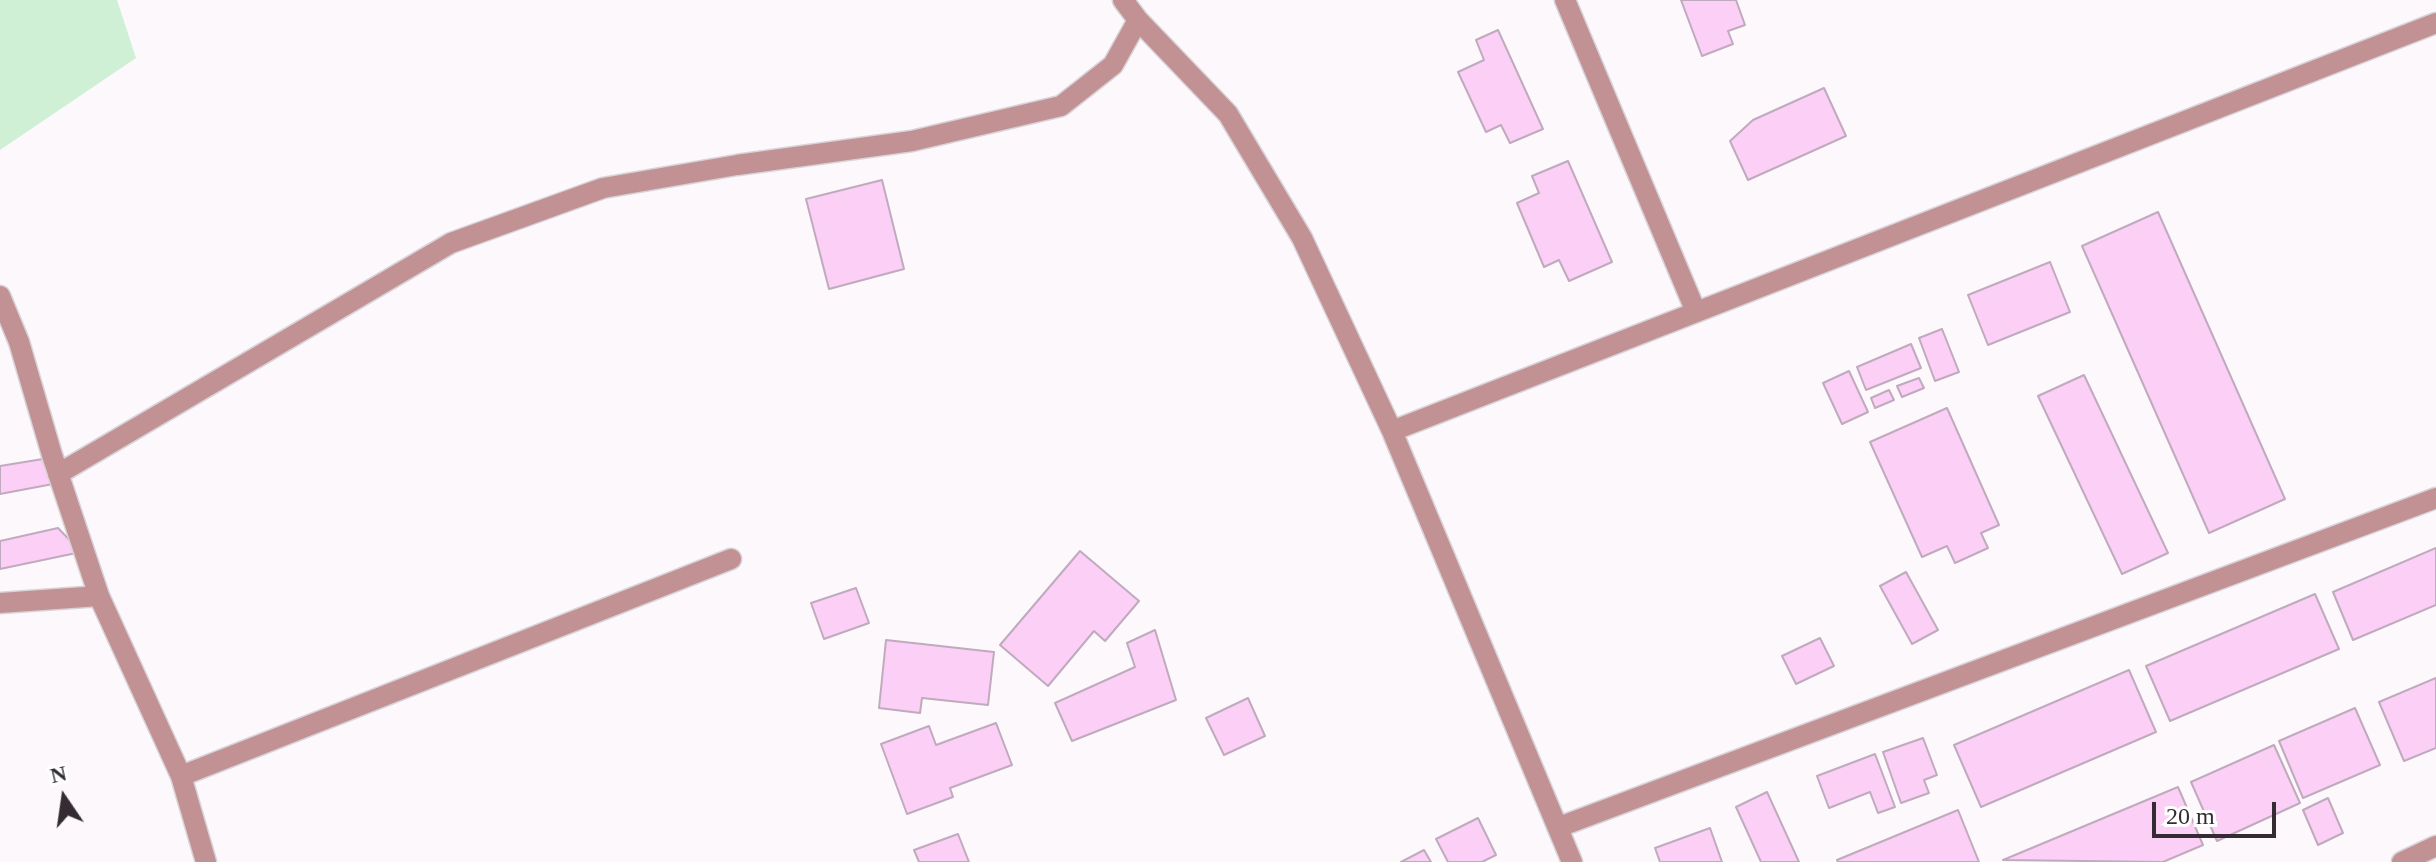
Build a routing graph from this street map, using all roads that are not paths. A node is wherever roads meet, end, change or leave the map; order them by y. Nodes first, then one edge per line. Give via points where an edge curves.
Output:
1 (1123, 0) edge
2 (1565, 0) edge
3 (1138, 20) junction
4 (2436, 23) edge
5 (0, 296) edge
6 (1696, 312) junction
7 (1392, 431) junction
8 (58, 474) junction
9 (2436, 498) edge
10 (731, 559) dead end
11 (99, 596) junction
12 (0, 603) edge
13 (181, 776) junction
14 (1559, 827) junction
15 (2436, 846) edge
16 (2410, 860) edge
17 (206, 862) edge
18 (1572, 862) edge

1 - 3 street
2 - 6 street
3 - 7 street via 1228,114 1302,238
3 - 8 street via 1113,65 1061,106 912,141 603,188 451,243
4 - 6 street
5 - 8 street
6 - 7 street
7 - 14 street
8 - 11 street
9 - 14 street
10 - 13 street
11 - 12 street
11 - 13 street
13 - 17 street
14 - 18 street
15 - 16 street

